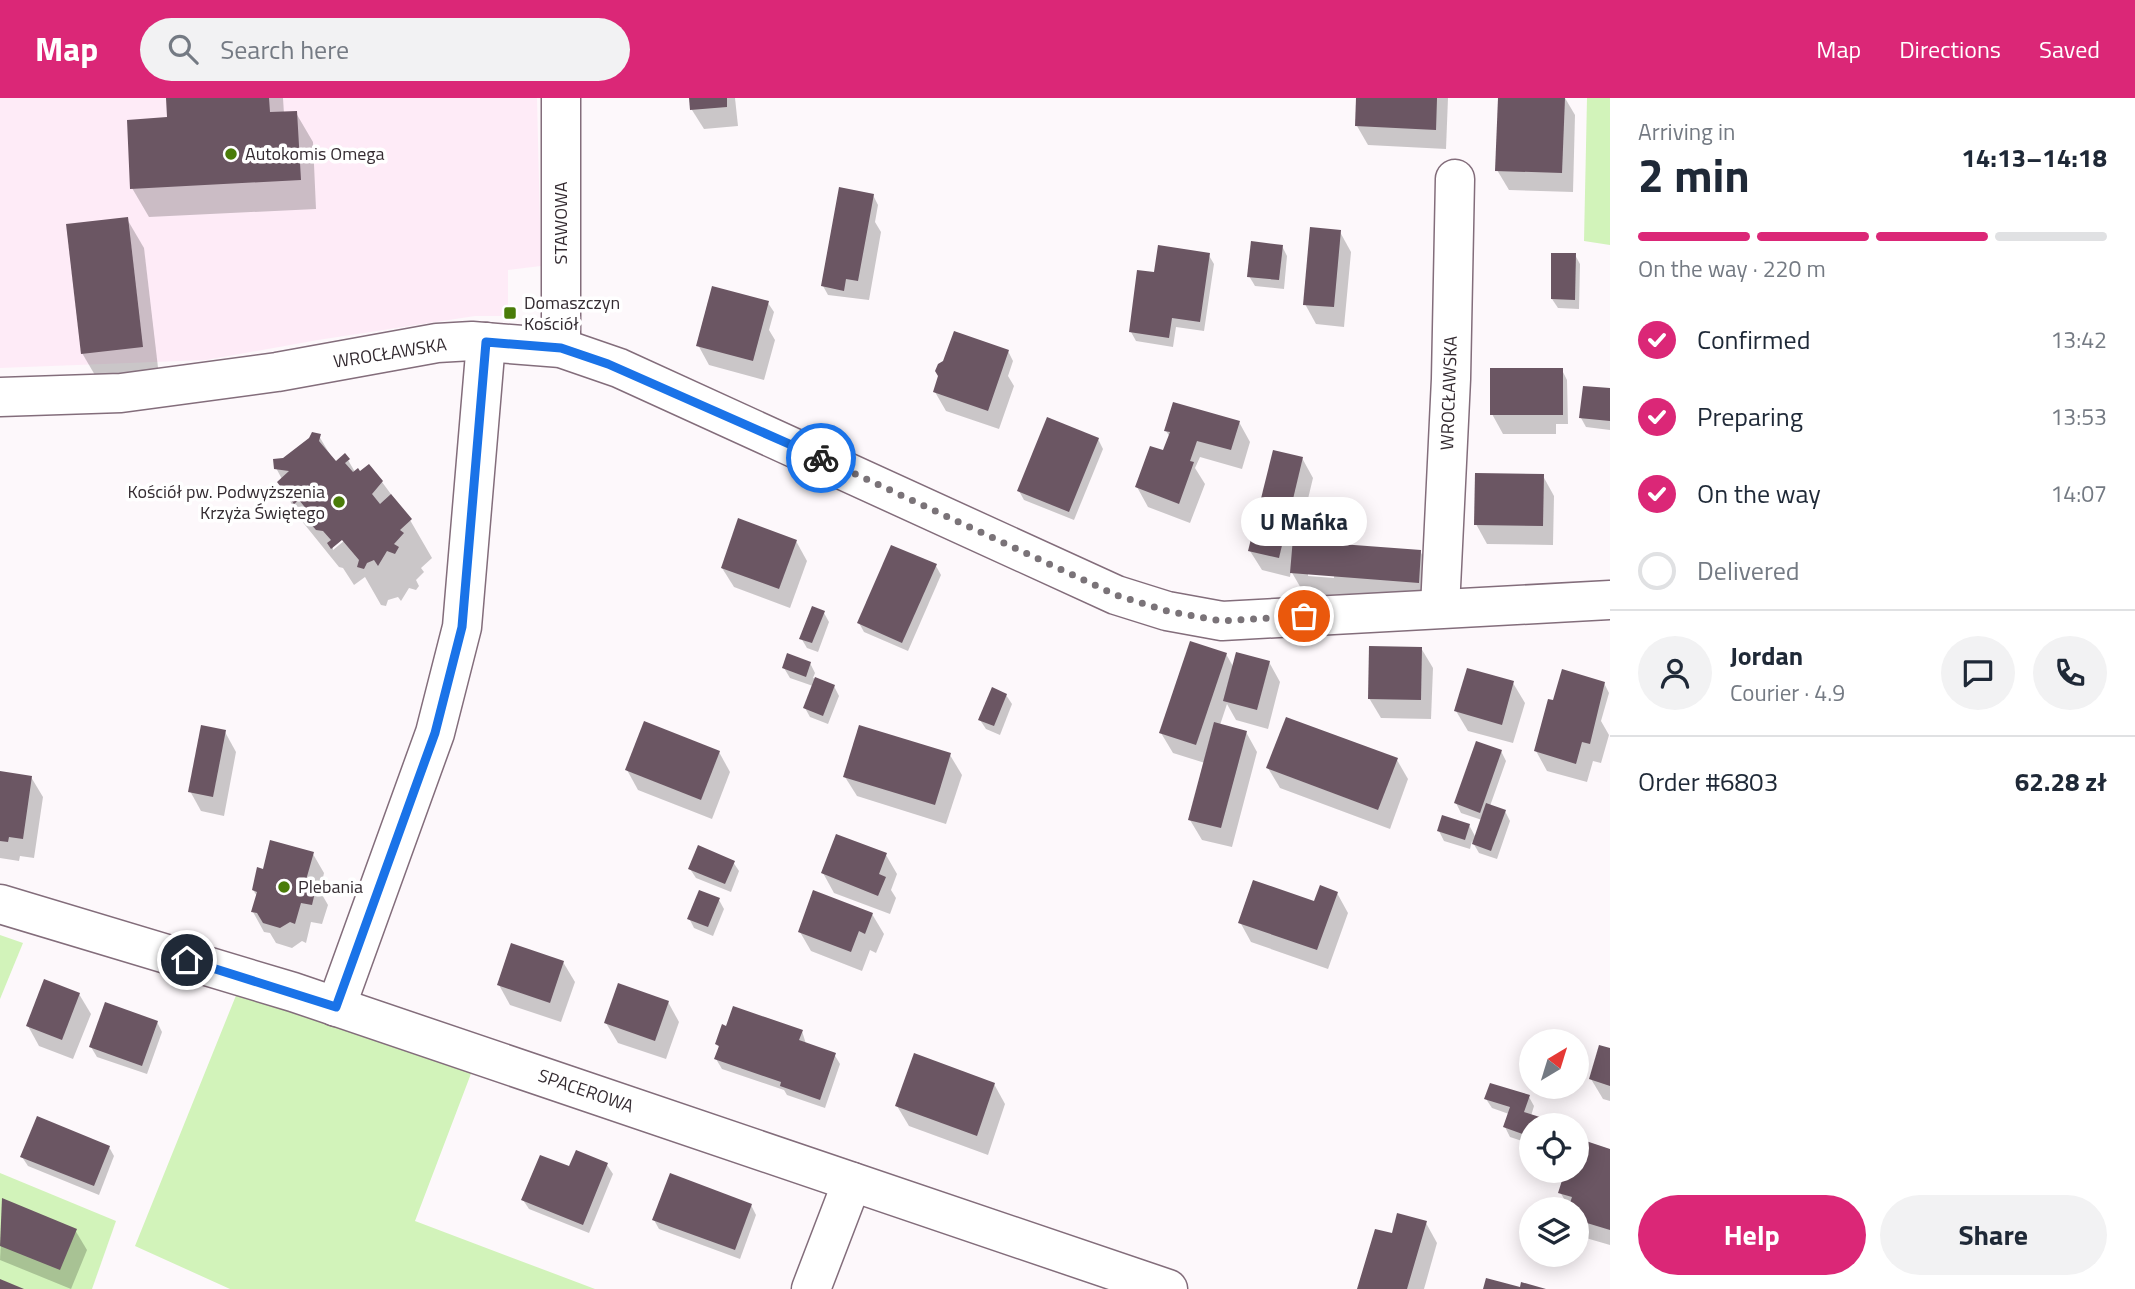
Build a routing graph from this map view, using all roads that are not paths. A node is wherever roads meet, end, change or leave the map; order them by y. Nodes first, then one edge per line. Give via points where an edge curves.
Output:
1 (561, 98) edge
2 (1455, 179) dead end
3 (486, 342) junction
4 (561, 348) junction
5 (0, 397) edge
6 (1610, 600) edge
7 (1440, 608) junction
8 (0, 904) edge
9 (336, 1007) junction
10 (852, 1182) junction
11 (1081, 1275) edge
12 (811, 1289) edge
13 (1168, 1289) edge

1 - 4 street, STAWOWA
2 - 7 street, WROCŁAWSKA
3 - 4 street, WROCŁAWSKA
3 - 5 street, WROCŁAWSKA via 437,343 277,372 121,393
3 - 9 street via 462,627 435,733
4 - 7 street, WROCŁAWSKA via 632,373 1116,595 1167,611 1222,621
6 - 7 street, WROCŁAWSKA
8 - 9 street, SPACEROWA
9 - 10 street, SPACEROWA
10 - 11 street, SPACEROWA
10 - 12 street
11 - 13 street, SPACEROWA

